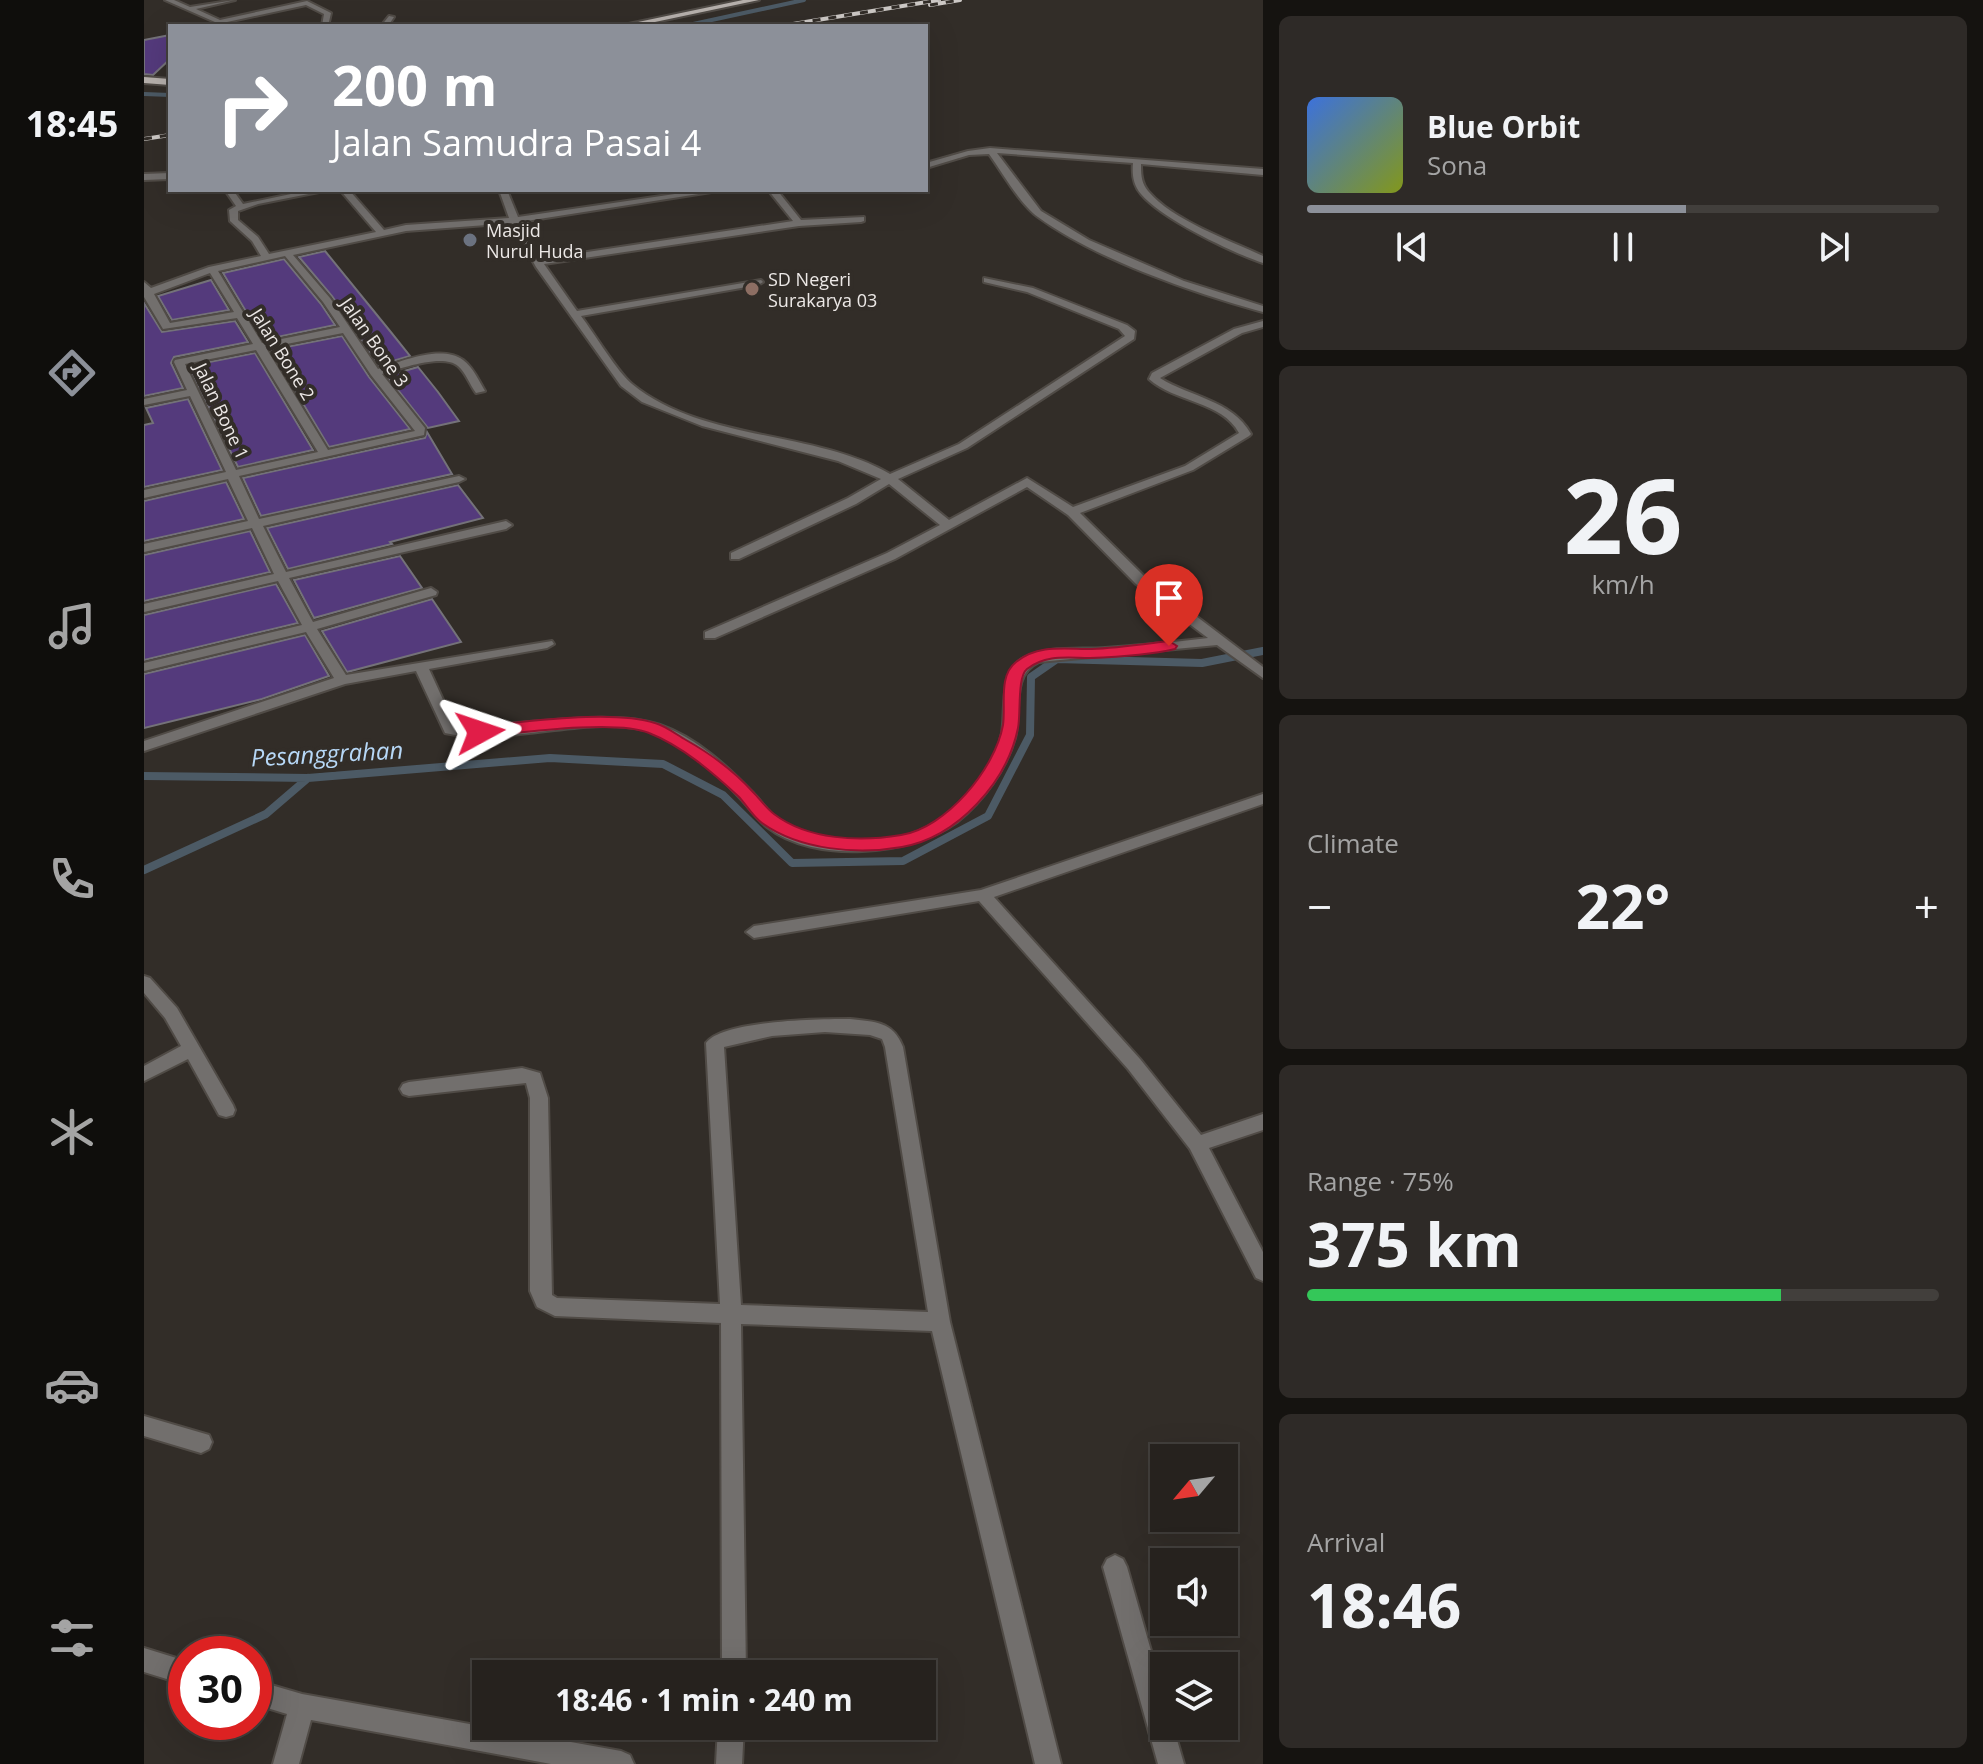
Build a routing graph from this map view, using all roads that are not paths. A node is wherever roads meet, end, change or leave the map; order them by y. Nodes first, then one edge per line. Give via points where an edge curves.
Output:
1 (168, 0) edge
2 (232, 0) edge
3 (755, 0) edge
4 (189, 9) junction
5 (249, 15) junction
6 (391, 17) dead end
7 (219, 22) junction
8 (224, 24) edge
9 (252, 24) edge
10 (325, 24) edge
11 (386, 24) edge
12 (633, 24) edge
13 (144, 80) edge
14 (168, 82) edge
15 (990, 150) junction
16 (1137, 163) junction
17 (928, 166) edge
18 (1263, 172) edge
19 (168, 176) edge
20 (144, 177) edge
21 (230, 192) edge
22 (314, 192) edge
23 (346, 192) edge
24 (504, 192) edge
25 (706, 192) edge
26 (774, 192) edge
27 (240, 206) junction
28 (861, 219) dead end
29 (513, 220) junction
30 (799, 223) junction
31 (382, 233) junction
32 (288, 254) junction
33 (267, 258) junction
34 (1263, 260) edge
35 (539, 262) junction
36 (212, 269) junction
37 (987, 280) dead end
38 (758, 282) dead end
39 (145, 291) edge
40 (1263, 309) edge
41 (240, 314) junction
42 (575, 314) junction
43 (1263, 324) edge
44 (346, 329) junction
45 (260, 347) junction
46 (375, 373) junction
47 (480, 391) dead end
48 (194, 392) junction
49 (144, 402) edge
50 (326, 455) junction
51 (232, 476) junction
52 (459, 479) dead end
53 (889, 479) junction
54 (144, 494) edge
55 (1072, 512) junction
56 (255, 522) junction
57 (506, 525) dead end
58 (949, 526) junction
59 (144, 548) edge
60 (735, 556) dead end
61 (280, 576) junction
62 (431, 592) dead end
63 (144, 608) edge
64 (308, 628) junction
65 (710, 635) dead end
66 (1222, 641) junction
67 (547, 644) dead end
68 (144, 667) edge
69 (421, 667) junction
70 (1263, 674) edge
71 (342, 680) junction
72 (144, 746) edge
73 (1263, 799) edge
74 (983, 895) junction
75 (754, 932) dead end
76 (144, 982) edge
77 (192, 1048) junction
78 (144, 1074) edge
79 (409, 1089) dead end
80 (226, 1110) dead end
81 (1263, 1122) edge
82 (1197, 1144) junction
83 (1263, 1272) edge
84 (731, 1316) junction
85 (940, 1322) junction
86 (144, 1426) edge
87 (201, 1442) dead end
88 (1115, 1567) dead end
89 (144, 1660) edge
90 (734, 1660) edge
91 (168, 1667) edge
92 (272, 1697) edge
93 (302, 1706) junction
94 (730, 1740) edge
95 (286, 1764) edge
96 (621, 1764) edge
97 (729, 1764) edge
98 (1048, 1764) edge
99 (1171, 1764) edge

1 - 4 street
2 - 4 street
3 - 12 main road
4 - 7 street
5 - 7 street
5 - 9 street via 262,22
5 - 10 street via 310,3 328,13
6 - 11 street
7 - 8 street
13 - 14 main road
15 - 16 street
15 - 17 street
15 - 40 street via 1038,213 1086,242 1181,283
16 - 18 street
16 - 34 street via 1136,176 1145,193 1190,224
19 - 20 street
21 - 27 street
22 - 27 street
23 - 31 street
24 - 29 street
25 - 29 street
26 - 30 street
27 - 33 street via 233,210 234,221
28 - 30 street
29 - 31 street
29 - 35 street
30 - 35 street
31 - 32 street
32 - 33 street
32 - 44 street, Jalan Bone 3
33 - 36 street
35 - 42 street
36 - 39 street
36 - 41 street, Jalan Bone 2
37 - 53 street via 1043,295 1123,327 1130,337 963,446
38 - 42 street
39 - 41 street via 167,327
41 - 45 street, Jalan Bone 2
42 - 53 street via 636,395 704,422 857,463
43 - 55 street via 1238,331 1154,379 1236,416 1245,434 1189,468
44 - 45 street
44 - 46 street, Jalan Bone 3
45 - 48 street, Jalan Bone 1 via 179,362
45 - 50 street, Jalan Bone 2
46 - 47 street via 452,358 461,362
46 - 50 street, Jalan Bone 3 via 420,433
48 - 49 street
48 - 51 street, Jalan Bone 1
50 - 51 street
51 - 54 street
51 - 56 street, Jalan Bone 1
52 - 56 street
53 - 58 street
53 - 60 street
55 - 58 street via 1027,482
55 - 66 street via 1141,581
56 - 59 street
56 - 61 street, Jalan Bone 1
57 - 61 street
58 - 65 street
61 - 63 street
61 - 64 street, Jalan Bone 1
62 - 64 street
64 - 68 street
64 - 71 street, Jalan Bone 1
66 - 69 street via 1053,652 1022,664 1014,673 1011,726 1003,754 971,801 915,838 852,845 805,838 776,826 724,773 651,727 607,723 450,730
66 - 70 street
67 - 69 street
69 - 71 street
71 - 72 street
73 - 74 street
74 - 75 street
74 - 82 street via 1134,1064
76 - 77 street
77 - 78 street
77 - 80 street
79 - 84 street via 522,1075 534,1078 539,1087 544,1301 555,1307
81 - 82 street
82 - 83 street
84 - 85 street
84 - 85 street via 713,1047 737,1033 839,1026 881,1030 894,1047
84 - 90 street
85 - 98 street
86 - 87 street
88 - 99 street
89 - 91 street
92 - 93 street
93 - 95 street
93 - 96 street
94 - 97 street

